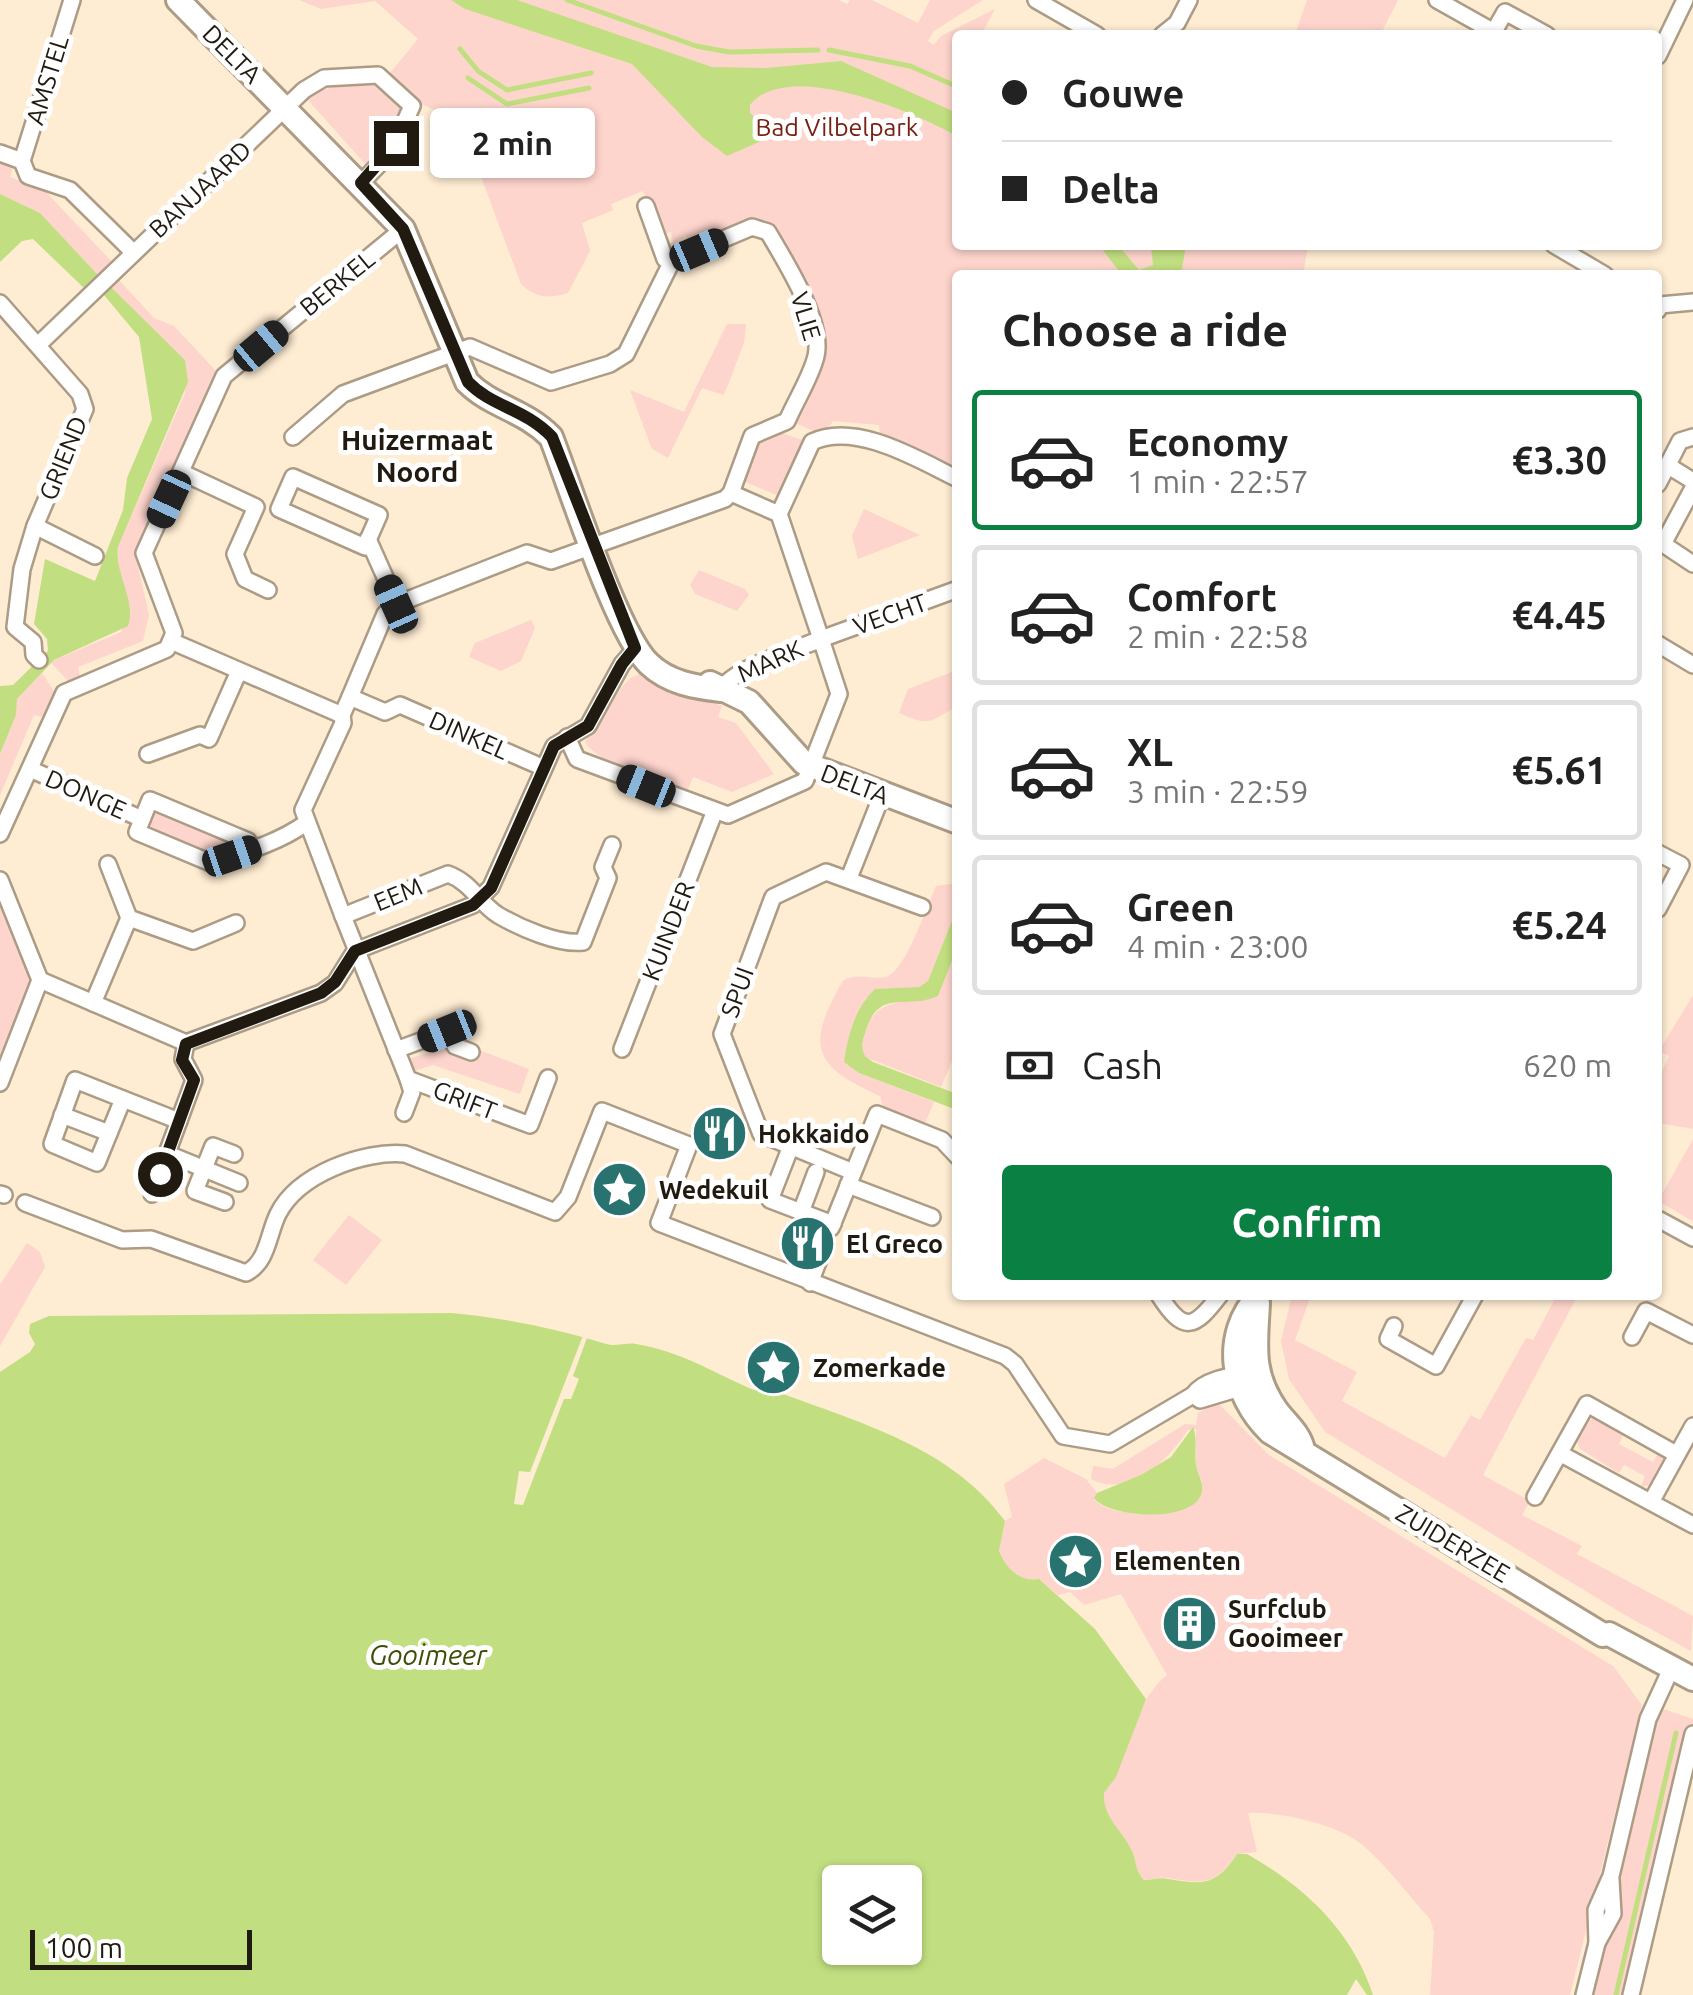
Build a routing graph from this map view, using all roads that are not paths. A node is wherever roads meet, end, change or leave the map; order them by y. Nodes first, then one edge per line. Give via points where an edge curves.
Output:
1 (72, 0) edge
2 (178, 0) edge
3 (1036, 0) edge
4 (1189, 0) edge
5 (1437, 0) edge
6 (1687, 4) edge
7 (1088, 30) edge
8 (1168, 30) edge
9 (1488, 30) edge
10 (1495, 30) edge
11 (1538, 30) edge
12 (1662, 49) edge
13 (286, 108) junction
14 (0, 153) edge
15 (22, 161) junction
16 (361, 183) junction
17 (646, 206) dead end
18 (403, 229) junction
19 (1562, 250) edge
20 (132, 252) junction
21 (672, 261) junction
22 (1596, 270) edge
23 (1690, 298) edge
24 (0, 304) edge
25 (1662, 305) edge
26 (40, 344) junction
27 (456, 352) junction
28 (293, 437) dead end
29 (1693, 437) edge
30 (1667, 465) junction
31 (182, 472) junction
32 (952, 476) edge
33 (1662, 476) edge
34 (1693, 484) edge
35 (731, 494) junction
36 (780, 514) junction
37 (35, 526) junction
38 (1662, 538) edge
39 (368, 539) junction
40 (1662, 543) edge
41 (593, 544) junction
42 (94, 556) dead end
43 (1693, 564) edge
44 (268, 590) dead end
45 (952, 591) edge
46 (396, 604) junction
47 (822, 639) junction
48 (171, 641) junction
49 (1662, 646) edge
50 (638, 652) junction
51 (39, 660) dead end
52 (1693, 664) edge
53 (239, 671) junction
54 (721, 690) junction
55 (350, 697) junction
56 (342, 716) junction
57 (567, 737) junction
58 (148, 754) dead end
59 (544, 768) junction
60 (813, 768) junction
61 (30, 769) junction
62 (882, 794) junction
63 (714, 813) junction
64 (142, 819) junction
65 (952, 820) edge
66 (306, 822) junction
67 (0, 834) edge
68 (612, 845) dead end
69 (253, 849) junction
70 (1662, 855) edge
71 (108, 864) dead end
72 (849, 878) junction
73 (0, 880) edge
74 (482, 898) junction
75 (1662, 902) edge
76 (922, 906) dead end
77 (343, 916) junction
78 (129, 918) junction
79 (236, 924) dead end
80 (355, 951) junction
81 (40, 980) junction
82 (94, 1004) junction
83 (186, 1044) junction
84 (622, 1049) dead end
85 (396, 1050) junction
86 (471, 1052) dead end
87 (548, 1078) dead end
88 (408, 1079) junction
89 (0, 1083) edge
90 (123, 1098) junction
91 (404, 1113) dead end
92 (62, 1115) junction
93 (179, 1121) junction
94 (110, 1133) junction
95 (790, 1146) junction
96 (952, 1151) edge
97 (168, 1154) junction
98 (234, 1154) dead end
99 (204, 1168) junction
100 (816, 1172) dead end
101 (850, 1178) junction
102 (239, 1182) dead end
103 (152, 1194) dead end
104 (225, 1202) dead end
105 (25, 1203) dead end
106 (800, 1212) junction
107 (932, 1217) dead end
108 (1662, 1221) edge
109 (1693, 1238) edge
110 (823, 1249) dead end
111 (810, 1283) junction
112 (1162, 1300) edge
113 (1216, 1300) edge
114 (1258, 1300) edge
115 (1473, 1300) edge
116 (1394, 1326) dead end
117 (1693, 1335) edge
118 (1632, 1337) dead end
119 (1246, 1381) junction
120 (1693, 1426) edge
121 (1561, 1454) junction
122 (1676, 1454) junction
123 (1535, 1496) dead end
124 (1651, 1502) junction
125 (1693, 1525) edge
126 (1667, 1675) junction
127 (1693, 1679) edge
128 (1693, 1696) edge
129 (1693, 1734) edge
130 (1584, 1995) edge
131 (1631, 1995) edge

1 - 15 street, AMSTEL
2 - 13 street, DELTA
3 - 7 street
4 - 8 street
5 - 9 street
6 - 12 street
10 - 11 street via 1505,12
13 - 16 street, DELTA
13 - 16 street via 324,78 378,75 412,106 391,152
13 - 20 street, BANJAARD
14 - 15 street
15 - 20 street via 28,176 70,190
16 - 18 street, DELTA
17 - 21 street via 665,259
18 - 27 street, DELTA
18 - 31 street, BERKEL via 224,376
19 - 22 street
20 - 26 street, BANJAARD
21 - 27 street via 626,354 610,364 551,382 470,347
21 - 35 street, VLIE via 752,227 768,232 816,331 817,354 787,421 752,436
23 - 25 street
24 - 26 street, GRIEND
26 - 37 street, GRIEND via 85,409
27 - 28 street via 343,394
27 - 41 street, DELTA via 478,393 533,418 552,437
29 - 30 street via 1680,441
30 - 33 street
30 - 34 street
31 - 44 street via 256,506 235,554 245,579
31 - 48 street via 144,554 174,633
32 - 36 street via 878,441 821,438 812,442
34 - 38 street
35 - 36 street
35 - 41 street
36 - 47 street
37 - 42 street, GRIEND
37 - 51 street, GRIEND via 15,627 33,642
39 - 39 street via 365,547 279,509 293,477 378,515
39 - 46 street
40 - 43 street
41 - 46 street via 551,561 527,552
41 - 50 street, DELTA
45 - 47 street, VECHT
46 - 55 street via 384,614
47 - 54 street, MARK via 742,672
47 - 60 street, MARK via 839,694
48 - 53 street
48 - 61 street via 167,649 64,693
49 - 52 street
50 - 54 street, DELTA
50 - 57 street via 622,664 588,726
53 - 56 street
53 - 58 street via 210,739 200,735
54 - 60 street, DELTA via 766,716
55 - 56 street
55 - 59 street, DINKEL via 385,712 400,706
56 - 66 street via 302,810
57 - 59 street via 554,746
57 - 63 street via 577,759
59 - 74 street
60 - 62 street, DELTA
60 - 63 street via 806,781 728,816
61 - 64 street, DONGE
61 - 67 street
62 - 65 street, DELTA
62 - 72 street
63 - 84 street, KUINDER
64 - 69 street, DONGE via 150,800 248,841
64 - 69 street, DONGE via 137,832 212,863
66 - 69 street, DONGE
66 - 77 street
68 - 74 street, EEM via 603,867 608,878 583,942 569,944 495,914
70 - 75 street via 1681,866
71 - 78 street
72 - 76 street, SPUI
72 - 95 street, SPUI via 826,872 774,897 722,1034 761,1134
73 - 81 street
74 - 77 street, EEM via 448,874
74 - 80 street, EEM
77 - 80 street, EEM
78 - 79 street via 192,941
78 - 82 street
80 - 83 street via 330,989
80 - 85 street, GRIFT
81 - 82 street
81 - 89 street
82 - 83 street
83 - 93 street via 182,1060 194,1080
85 - 86 street, GRIFT via 447,1031 455,1046
85 - 88 street, GRIFT
87 - 88 street, GRIFT via 530,1125
88 - 91 street, GRIFT via 412,1092
90 - 92 street via 75,1080
90 - 93 street
90 - 94 street
92 - 94 street
92 - 94 street via 52,1144 98,1163
93 - 97 street
95 - 101 street, SPUI
95 - 106 street via 770,1200
96 - 101 street via 942,1140 877,1114
97 - 99 street
97 - 103 street
98 - 99 street via 213,1146
99 - 102 street
99 - 104 street via 196,1191
100 - 106 street
101 - 106 street via 832,1226
101 - 107 street, SPUI
105 - 111 street via 122,1240 151,1239 246,1273 261,1260 280,1210 324,1170 383,1152 406,1154 557,1211 602,1111 689,1145 660,1222
108 - 109 street
110 - 111 street
111 - 119 street via 1005,1356 1066,1437 1110,1444 1196,1389
112 - 113 street via 1175,1319 1189,1323
114 - 119 street
115 - 116 street via 1436,1366 1388,1339
117 - 118 street via 1646,1311
119 - 126 street, ZUIDERZEE via 1272,1403 1303,1450 1603,1635 1623,1657
120 - 122 street
121 - 122 street via 1587,1404
121 - 123 street
121 - 124 street
122 - 124 street
124 - 125 street
126 - 127 street, ZUIDERZEE
126 - 128 street, ZUIDERZEE
126 - 130 street via 1648,1719 1611,1876 1614,1909
129 - 131 street

